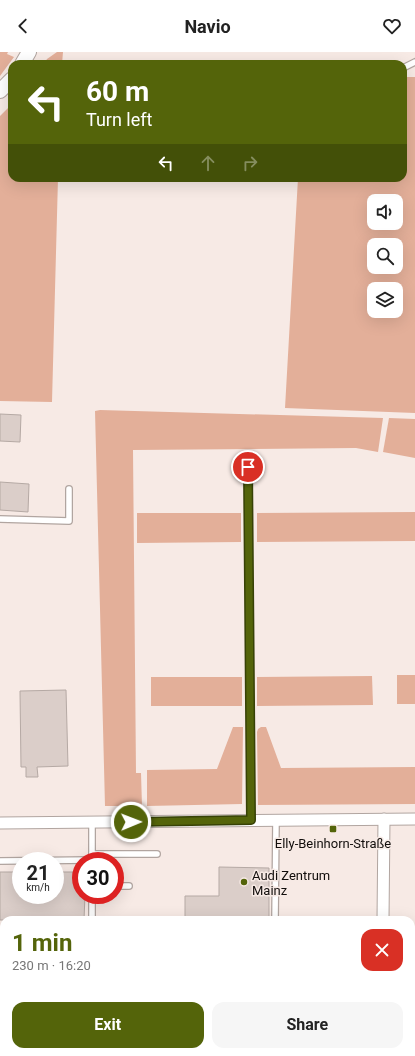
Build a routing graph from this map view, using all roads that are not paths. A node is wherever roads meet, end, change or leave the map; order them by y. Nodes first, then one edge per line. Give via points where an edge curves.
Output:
1 (8, 83) edge
2 (0, 92) edge
3 (248, 467) dead end
4 (69, 488) dead end
5 (0, 519) edge
6 (384, 819) junction
7 (415, 819) edge
8 (251, 820) junction
9 (276, 820) junction
10 (92, 822) junction
11 (0, 823) edge
12 (92, 852) edge
13 (157, 854) dead end
14 (124, 856) edge
15 (72, 859) edge
16 (0, 861) edge
17 (124, 886) edge
18 (129, 886) dead end
19 (92, 904) edge
20 (92, 916) edge
21 (275, 916) edge
22 (383, 916) edge

1 - 2 street
3 - 8 lane
4 - 5 lane via 69,520
6 - 7 street
6 - 9 street
6 - 22 street
8 - 9 street
8 - 10 street
9 - 21 lane
10 - 11 street
10 - 12 lane
13 - 14 lane
15 - 16 lane
17 - 18 lane
19 - 20 lane

